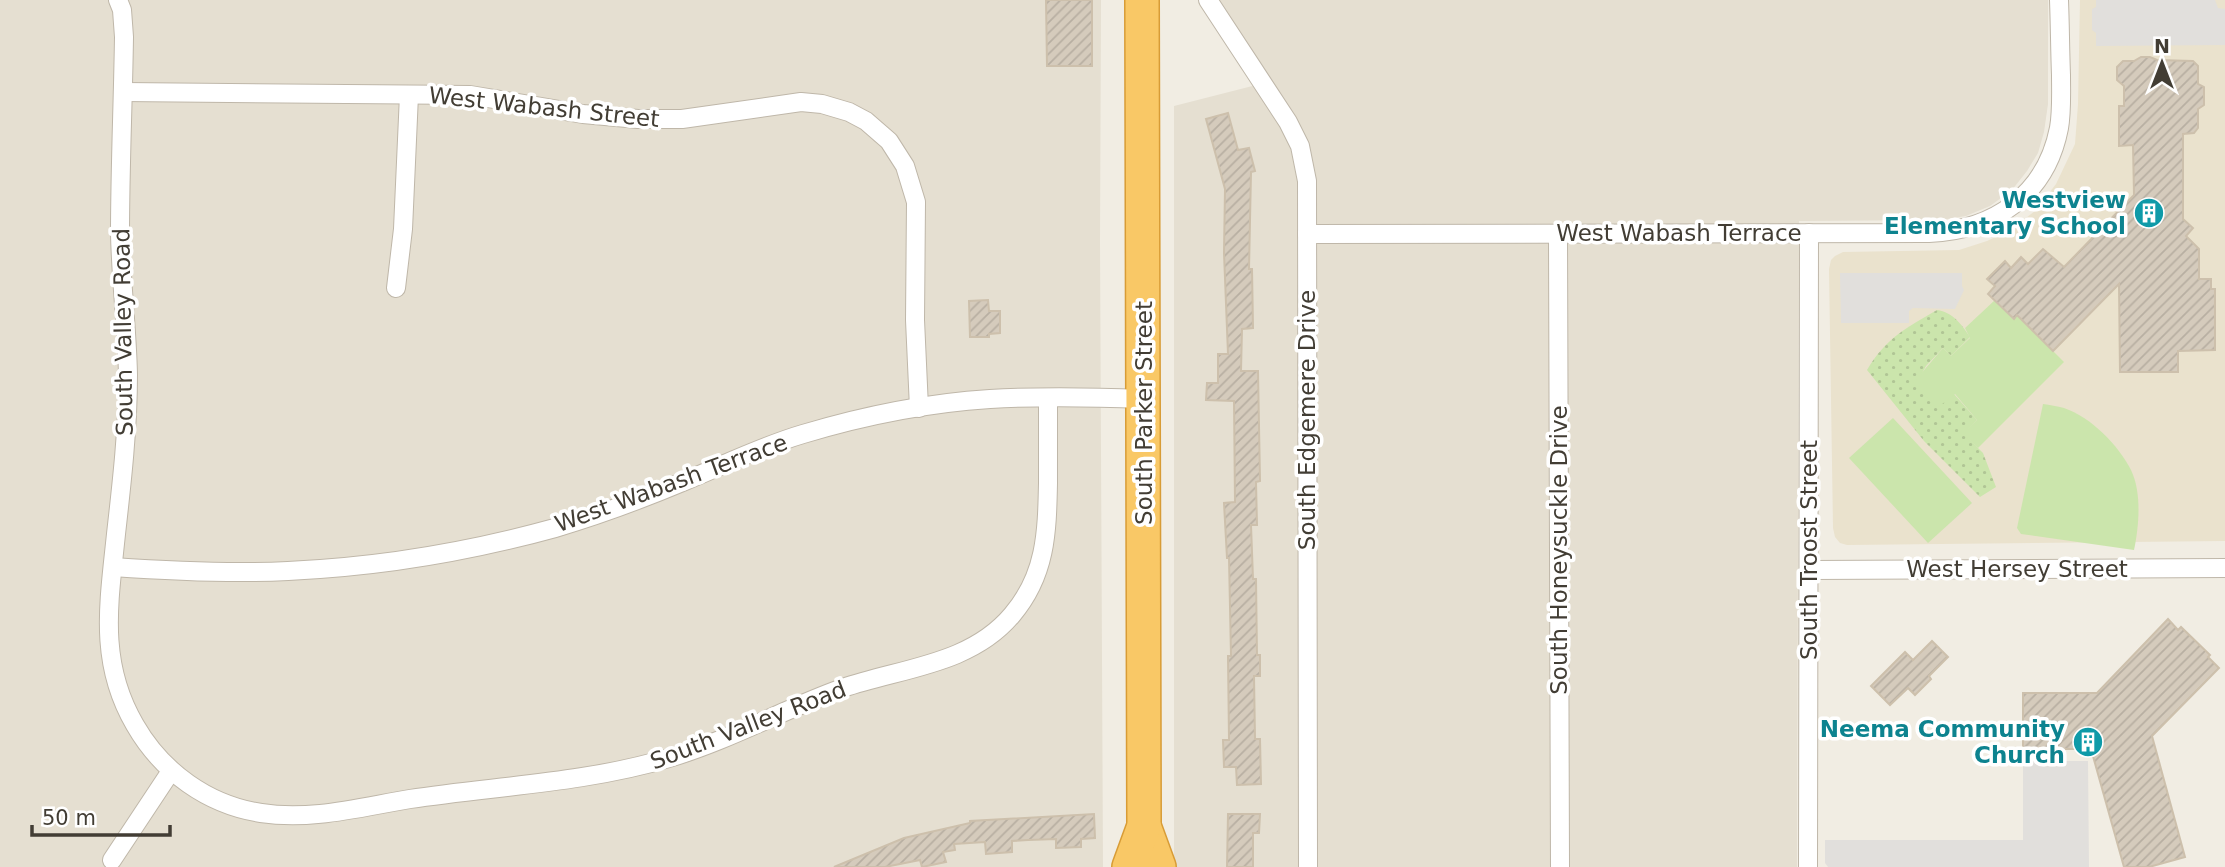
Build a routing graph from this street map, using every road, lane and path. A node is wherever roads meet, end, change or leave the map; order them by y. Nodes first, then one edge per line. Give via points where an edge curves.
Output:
1 (118, 0) edge
2 (1142, 0) edge
3 (1208, 0) edge
4 (2060, 0) edge
5 (123, 92) junction
6 (410, 94) junction
7 (1809, 233) junction
8 (1307, 234) junction
9 (1558, 234) junction
10 (396, 288) dead end
11 (1048, 398) junction
12 (1144, 399) junction
13 (919, 408) junction
14 (113, 567) junction
15 (2225, 568) edge
16 (1810, 570) junction
17 (171, 771) junction
18 (1144, 826) junction
19 (112, 860) dead end
20 (1129, 867) edge
21 (1159, 867) edge
22 (1308, 867) edge
23 (1560, 867) edge
24 (1808, 867) edge

1 - 5 street, South Valley Road via 124,37
2 - 12 highway, South Parker Street
3 - 8 street, South Edgemere Drive via 1300,146 1307,181
4 - 7 street, West Wabash Terrace via 2060,120 2044,168 2010,209 1952,232
5 - 6 street, West Wabash Street
5 - 14 street, South Valley Road via 120,236 127,421
6 - 10 street
6 - 13 street, West Wabash Street via 470,95 638,119 682,119 822,104 866,121 888,141 905,166 916,202
7 - 9 street, West Wabash Terrace
7 - 16 street, South Troost Street
8 - 9 street, West Wabash Terrace
8 - 22 street, South Edgemere Drive
9 - 23 street, South Honeysuckle Drive
11 - 12 street, West Wabash Terrace
11 - 13 street, West Wabash Terrace
11 - 17 street, South Valley Road via 1046,542 1038,572 1009,619 963,653 823,695 743,732 667,759 567,779 293,816 228,804 195,790
12 - 18 highway, South Parker Street
13 - 14 street, West Wabash Terrace via 800,435 554,528 417,558 289,571
14 - 17 street, South Valley Road via 108,620 113,670 135,725
15 - 16 street, West Hersey Street
16 - 24 street, South Troost Street
17 - 19 street
18 - 20 highway, South Parker Street
18 - 21 highway, South Parker Street

